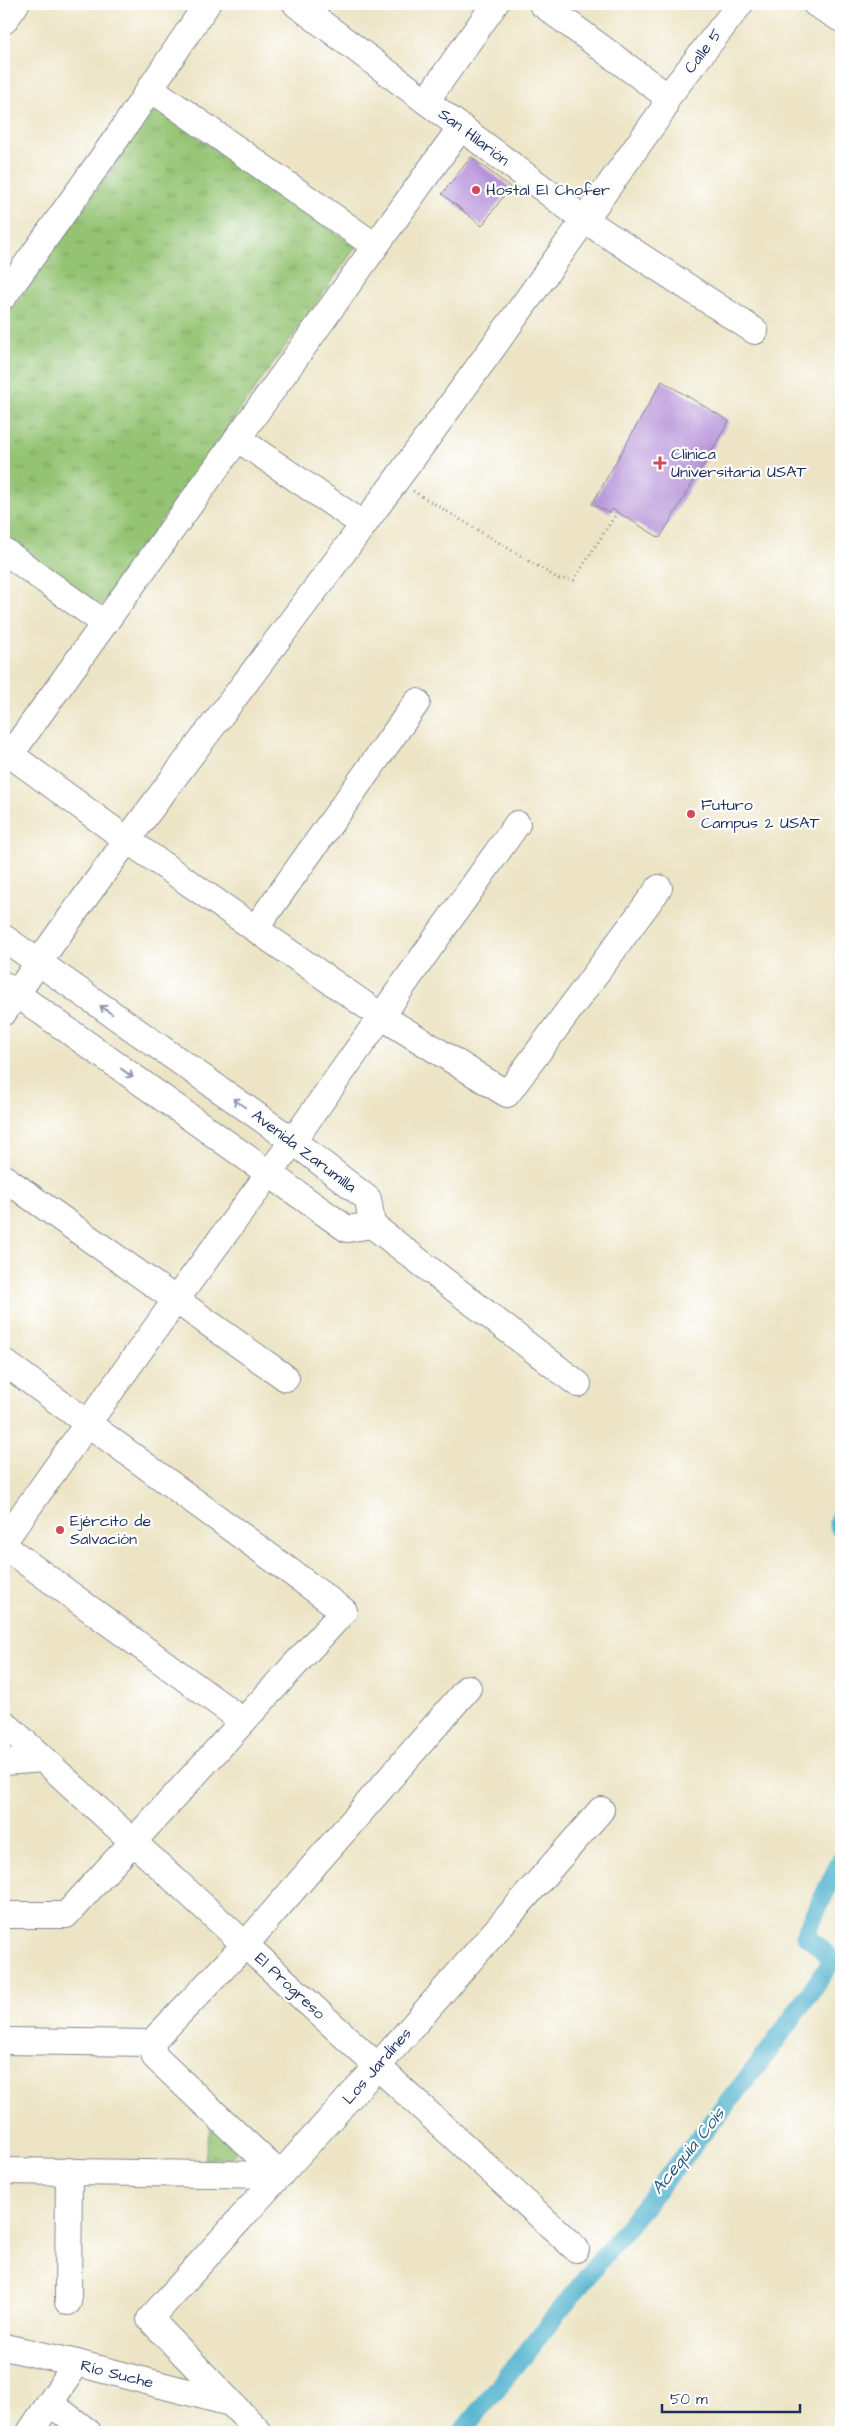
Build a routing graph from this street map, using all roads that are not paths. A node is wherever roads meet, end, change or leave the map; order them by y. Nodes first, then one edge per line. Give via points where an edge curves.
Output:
1 (16, 4) edge
2 (206, 4) edge
3 (296, 4) edge
4 (495, 4) edge
5 (542, 4) edge
6 (740, 4) edge
7 (816, 4) edge
8 (841, 19) edge
9 (4, 22) edge
10 (150, 88) junction
11 (666, 99) junction
12 (426, 101) junction
13 (461, 127) junction
14 (585, 220) junction
15 (375, 246) junction
16 (7, 284) edge
17 (755, 331) dead end
18 (237, 438) junction
19 (364, 525) junction
20 (4, 551) edge
21 (104, 623) junction
22 (417, 702) dead end
23 (7, 753) edge
24 (517, 824) dead end
25 (127, 840) junction
26 (659, 888) dead end
27 (255, 929) junction
28 (4, 938) edge
29 (38, 963) junction
30 (8, 997) edge
31 (381, 1016) junction
32 (293, 1141) junction
33 (269, 1175) junction
34 (4, 1178) edge
35 (368, 1222) junction
36 (175, 1301) junction
37 (4, 1362) edge
38 (286, 1378) dead end
39 (578, 1384) dead end
40 (87, 1423) junction
41 (4, 1541) edge
42 (4, 1546) edge
43 (468, 1688) dead end
44 (243, 1721) junction
45 (4, 1723) edge
46 (42, 1759) junction
47 (4, 1762) edge
48 (601, 1810) dead end
49 (133, 1842) junction
50 (4, 1915) edge
51 (245, 1945) junction
52 (4, 2041) edge
53 (151, 2043) junction
54 (377, 2066) junction
55 (4, 2171) edge
56 (69, 2171) junction
57 (280, 2175) junction
58 (576, 2249) dead end
59 (68, 2302) dead end
60 (4, 2347) edge
61 (77, 2363) junction
62 (50, 2403) junction
63 (230, 2403) junction
64 (30, 2432) edge
65 (88, 2432) edge
66 (259, 2432) edge

1 - 9 street
2 - 10 street
3 - 12 street, San Hilarión
4 - 12 street
5 - 11 street via 660,90
6 - 11 street, Calle 5
7 - 8 street
10 - 15 street
10 - 16 street
11 - 14 street, Calle 5 via 662,110
12 - 13 street, San Hilarión
13 - 14 street, San Hilarión
13 - 15 street
14 - 17 street, San Hilarión
14 - 19 street, Calle 5
15 - 18 street
18 - 19 street
18 - 21 street
19 - 25 street, Calle 5
20 - 21 street
21 - 23 street
22 - 27 street
23 - 25 street
24 - 31 street
25 - 27 street
25 - 29 street, Calle 5
26 - 31 street via 507,1094
27 - 31 street
28 - 29 street, Avenida Zarumilla
29 - 30 street, Calle 5
32 -> 29 street, Avenida Zarumilla
30 -> 33 street
31 - 32 street
32 - 33 street
32 - 35 street, Avenida Zarumilla via 368,1199 371,1217
33 - 35 street via 347,1229 366,1226
33 - 36 street
34 - 36 street
35 - 39 street
36 - 38 street
36 - 40 street
37 - 40 street
40 - 41 street
40 - 44 street via 344,1611
42 - 44 street
43 - 51 street
44 - 49 street
45 - 46 street, El Progreso
46 - 47 street
46 - 49 street, El Progreso
48 - 54 street, Los Jardínes
49 - 50 street via 66,1915
49 - 51 street, El Progreso
51 - 53 street
51 - 54 street, El Progreso
52 - 53 street
53 - 57 street via 155,2057
54 - 57 street, Los Jardínes
54 - 58 street, El Progreso
55 - 56 street
56 - 57 street
56 - 59 street
57 - 63 street, Los Jardínes via 150,2319
60 - 61 street, Río Suche
61 - 62 street
61 - 63 street, Río Suche
62 - 64 street
62 - 65 street
63 - 66 street

